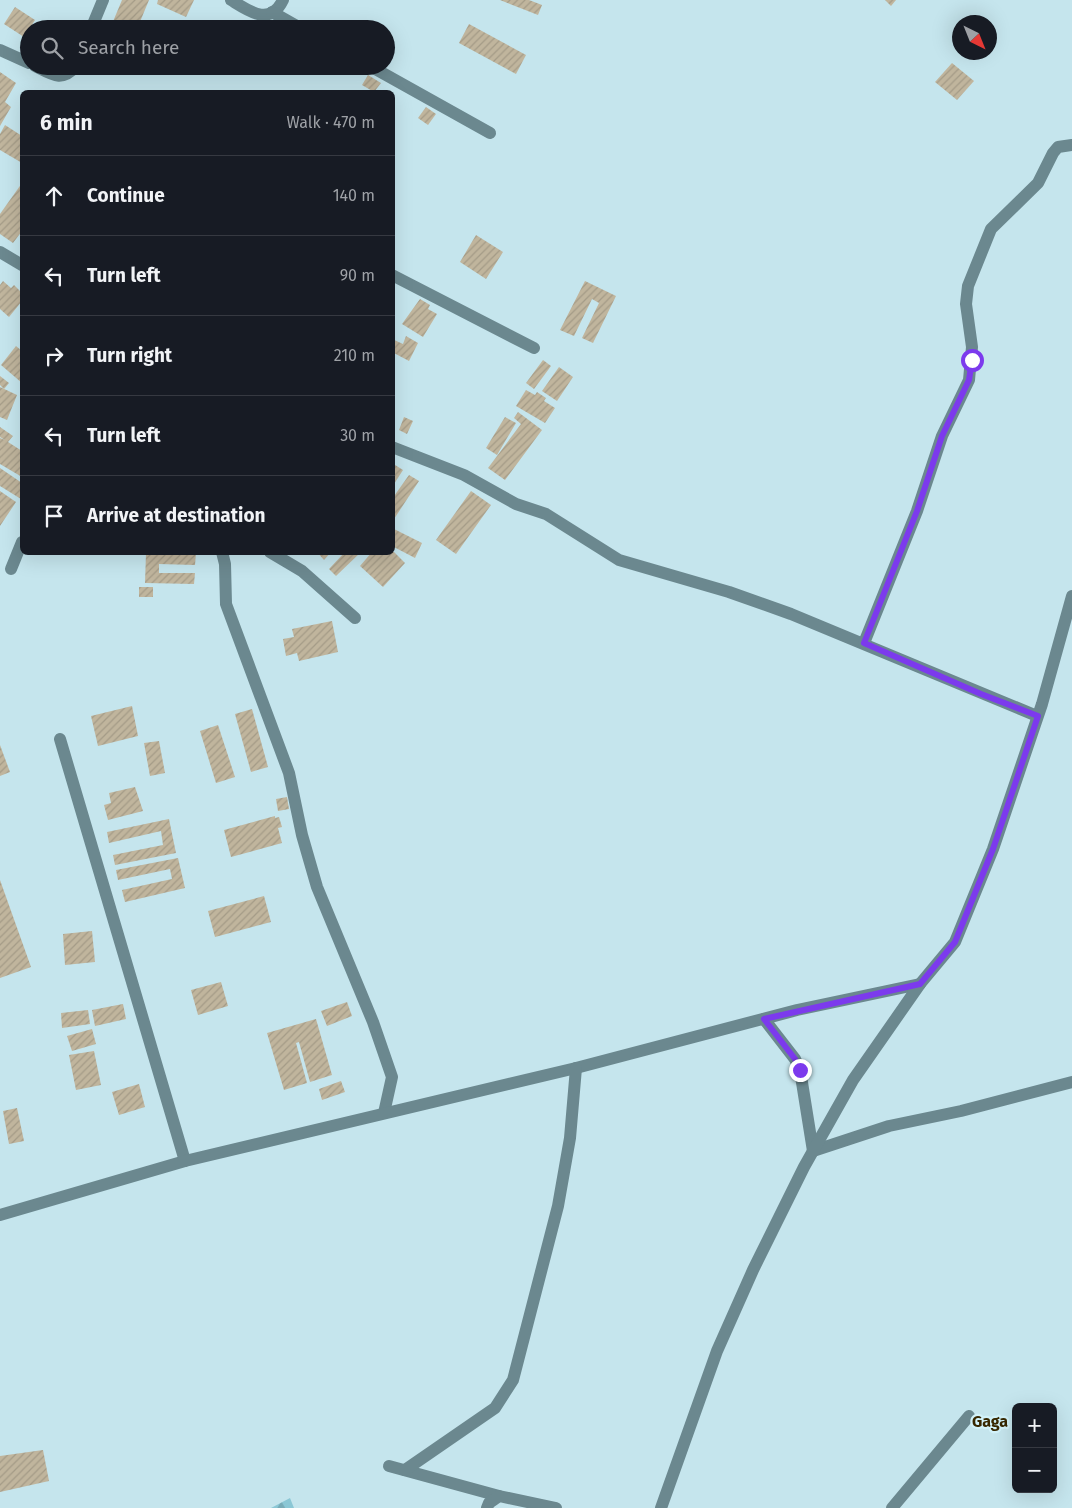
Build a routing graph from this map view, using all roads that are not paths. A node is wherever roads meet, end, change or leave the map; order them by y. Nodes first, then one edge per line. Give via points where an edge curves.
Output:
1 (102, 0) edge
2 (231, 0) edge
3 (283, 0) edge
4 (272, 12) junction
5 (94, 20) edge
6 (286, 20) edge
7 (0, 50) edge
8 (20, 60) edge
9 (386, 75) edge
10 (490, 133) dead end
11 (1072, 146) edge
12 (0, 252) edge
13 (20, 264) edge
14 (395, 277) edge
15 (534, 348) dead end
16 (395, 448) edge
17 (20, 547) edge
18 (223, 555) edge
19 (275, 555) edge
20 (11, 570) dead end
21 (1072, 596) edge
22 (355, 618) dead end
23 (864, 643) junction
24 (1038, 716) junction
25 (60, 739) dead end
26 (920, 984) junction
27 (764, 1019) junction
28 (576, 1068) junction
29 (1072, 1082) edge
30 (384, 1113) junction
31 (813, 1150) junction
32 (185, 1161) junction
33 (0, 1215) edge
34 (969, 1416) dead end
35 (389, 1466) dead end
36 (404, 1470) junction
37 (499, 1496) junction
38 (488, 1508) edge
39 (556, 1508) edge
40 (661, 1508) edge
41 (892, 1508) edge

1 - 5 street
2 - 4 street via 255,14
3 - 4 street
4 - 6 street
7 - 8 street
9 - 10 street
11 - 23 street via 1058,147 1038,183 990,229 968,286 966,304 972,347 969,380 942,436 917,511
12 - 13 street
14 - 15 street
16 - 23 street via 464,474 516,504 546,514 619,560 729,592
17 - 20 street
18 - 30 street via 226,604 289,773 317,887 392,1076
19 - 22 street via 302,571
21 - 24 street
23 - 24 street
24 - 26 street via 993,849 955,942
25 - 32 street
26 - 27 street
26 - 31 street via 853,1080
27 - 28 street
27 - 31 street via 800,1070
28 - 30 street
28 - 36 street via 570,1138 558,1206 513,1380 495,1408
29 - 31 street via 889,1126
30 - 32 street
31 - 40 street via 717,1351
32 - 33 street
34 - 41 street
35 - 36 street
36 - 37 street
37 - 38 street via 489,1503
37 - 39 street

